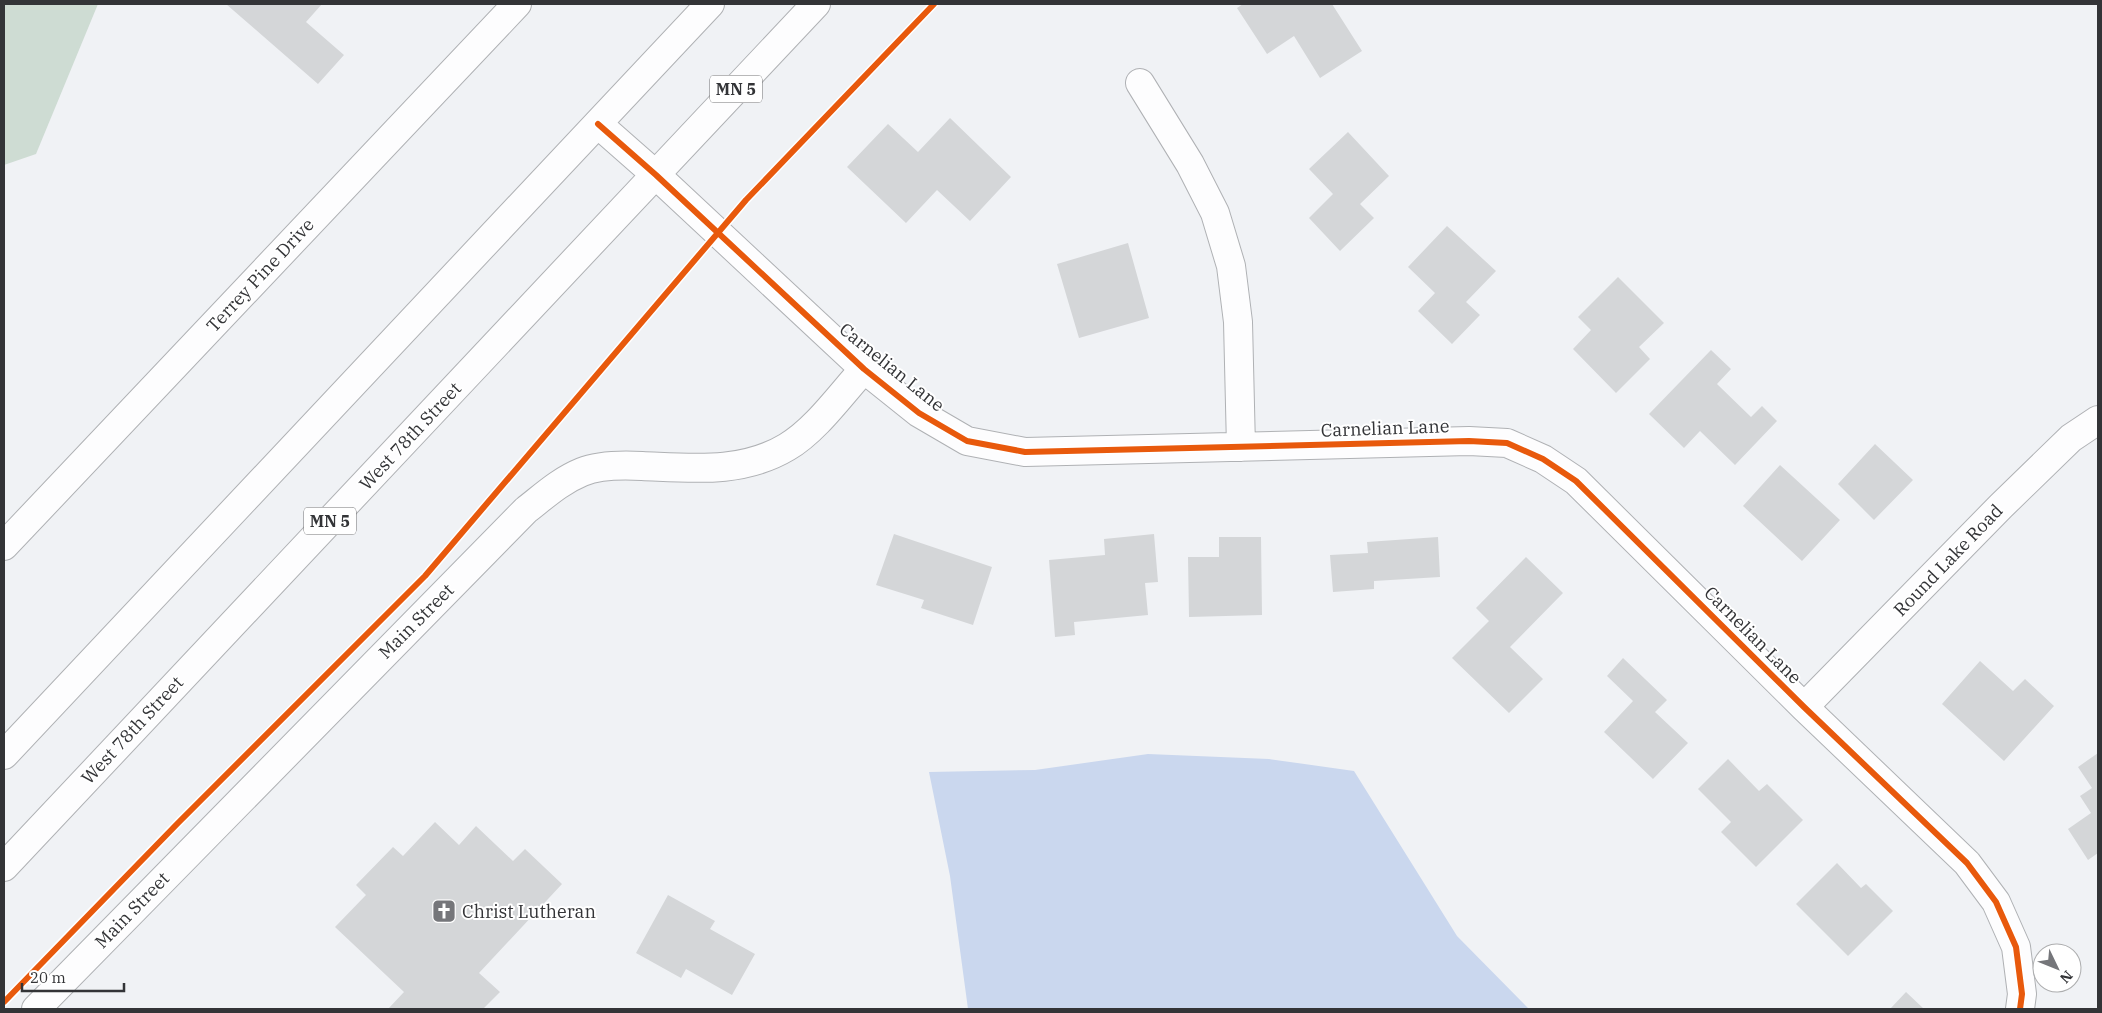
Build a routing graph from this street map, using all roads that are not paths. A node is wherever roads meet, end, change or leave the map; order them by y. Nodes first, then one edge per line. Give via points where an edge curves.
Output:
1 (517, 4) edge
2 (710, 4) edge
3 (816, 4) edge
4 (1140, 83) dead end
5 (598, 124) junction
6 (656, 175) junction
7 (864, 369) junction
8 (2098, 420) edge
9 (1240, 447) junction
10 (4, 546) edge
11 (1804, 707) junction
12 (4, 755) edge
13 (4, 867) edge
14 (36, 1009) edge
15 (2020, 1009) edge

1 - 10 street, Terrey Pine Drive
2 - 5 street
3 - 6 street, West 78th Street / MN 5
4 - 9 street via 1216,213 1231,266 1238,322
5 - 6 street, Carnelian Lane
5 - 12 street
6 - 7 street, Carnelian Lane
6 - 13 street, West 78th Street / MN 5
7 - 9 street, Carnelian Lane via 919,413 967,441 1025,452
7 - 14 street, Main Street via 809,429 787,447 761,459 735,467 609,467 584,471 558,484 512,525
8 - 11 street, Round Lake Road via 2071,438 2001,506
9 - 11 street, Carnelian Lane via 1469,440 1508,443 1543,459 1576,481
11 - 15 street, Carnelian Lane via 1967,863 1996,902 2016,947 2022,994

